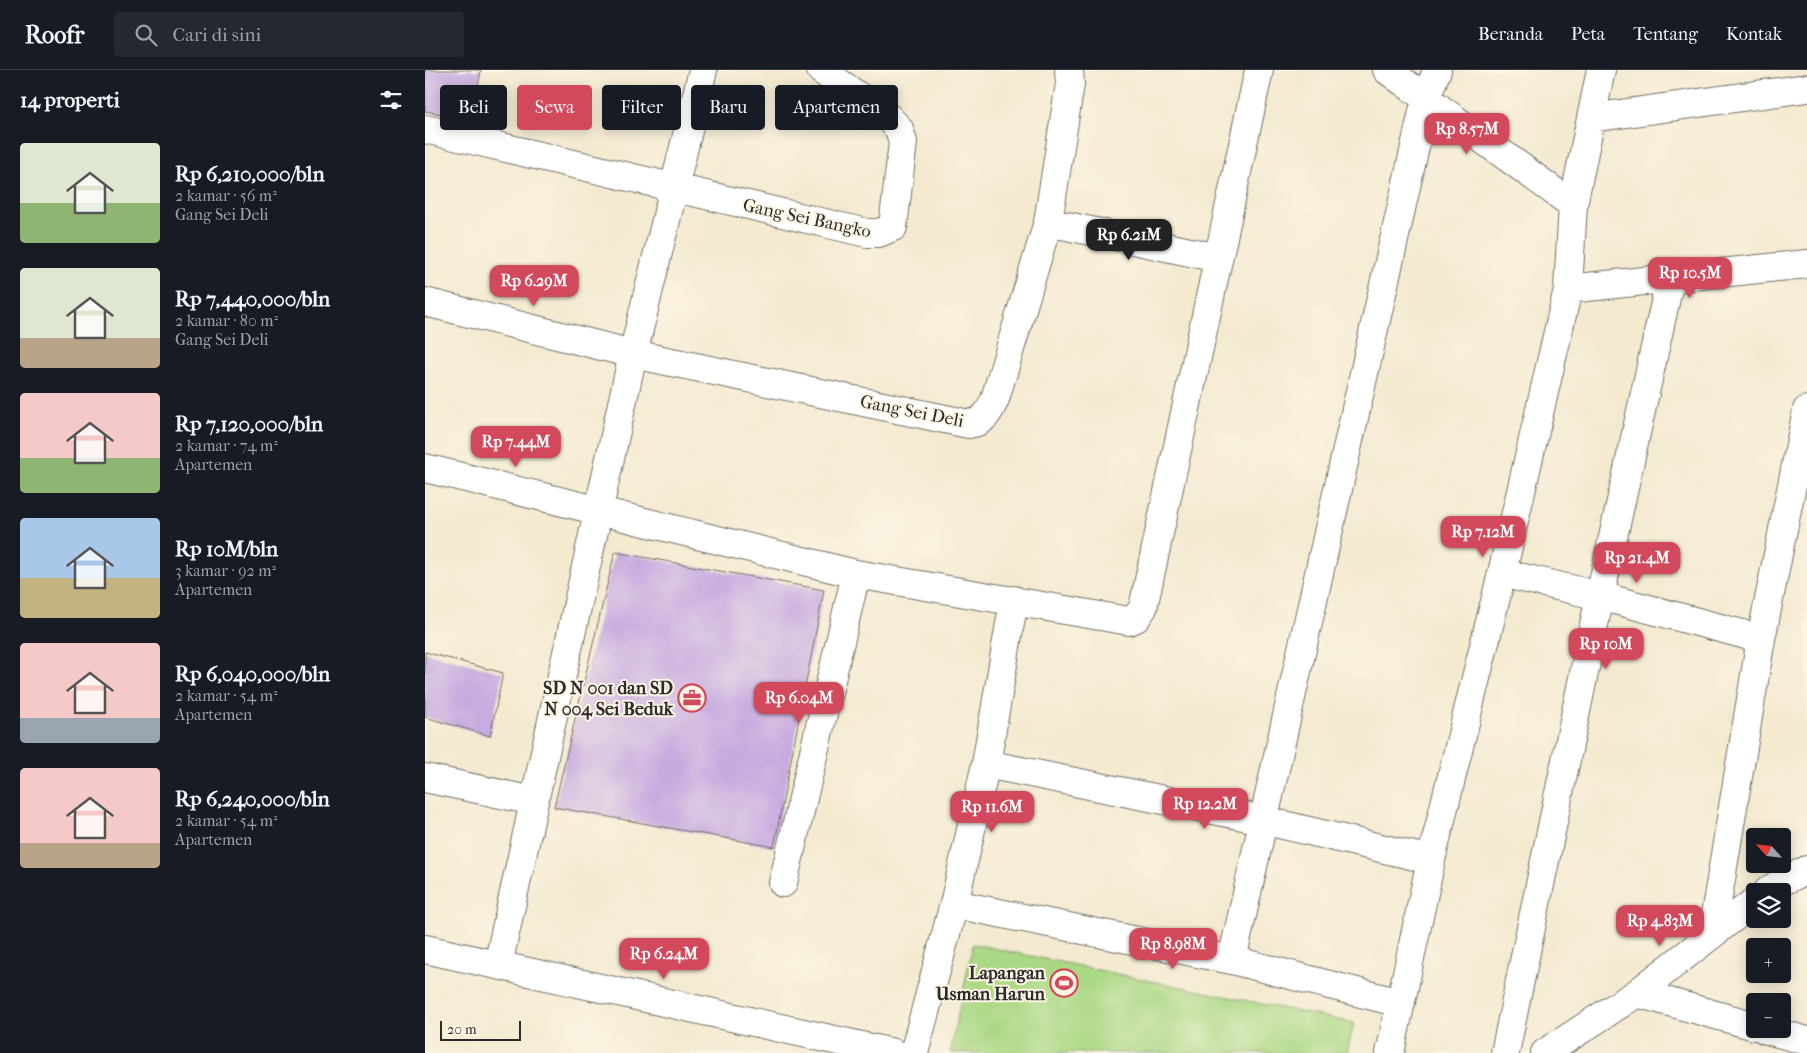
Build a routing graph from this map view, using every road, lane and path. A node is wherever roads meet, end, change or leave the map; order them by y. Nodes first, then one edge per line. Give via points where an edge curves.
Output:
1 (703, 70) edge
2 (821, 70) edge
3 (1069, 70) edge
4 (1259, 70) edge
5 (1387, 70) edge
6 (1437, 70) edge
7 (1601, 70) edge
8 (1807, 88) edge
9 (1427, 98) junction
10 (1591, 118) junction
11 (425, 129) edge
12 (674, 188) junction
13 (1573, 205) junction
14 (1048, 222) junction
15 (1218, 258) junction
16 (1807, 264) edge
17 (1670, 280) junction
18 (1569, 289) junction
19 (425, 302) edge
20 (633, 354) junction
21 (1807, 410) edge
22 (425, 468) edge
23 (598, 510) junction
24 (856, 574) junction
25 (1502, 574) junction
26 (1600, 596) junction
27 (1014, 600) junction
28 (1761, 639) junction
29 (986, 764) junction
30 (425, 778) edge
31 (534, 802) junction
32 (1263, 820) junction
33 (1431, 860) junction
34 (1807, 870) edge
35 (783, 883) dead end
36 (1780, 883) edge
37 (954, 904) junction
38 (1746, 908) edge
39 (1713, 933) junction
40 (425, 949) edge
41 (1232, 960) junction
42 (498, 965) junction
43 (1637, 993) junction
44 (1400, 1003) junction
45 (1746, 1023) edge
46 (1791, 1037) edge
47 (1807, 1041) edge
48 (893, 1053) edge
49 (914, 1053) edge
50 (1390, 1053) edge
51 (1505, 1053) edge
52 (1545, 1053) edge

1 - 12 street
2 - 12 street, Gang Sei Bangko via 889,118 899,129 903,142 893,227 879,233 867,233
3 - 14 street, Gang Sei Deli via 1070,84
4 - 15 street
5 - 9 street
6 - 9 street
7 - 10 street
8 - 10 street
9 - 13 street
9 - 32 street
10 - 13 street
11 - 12 street
12 - 20 street
13 - 18 street
14 - 15 street
14 - 20 street, Gang Sei Deli via 995,399 989,412 975,423
15 - 27 street via 1143,608 1136,618 1129,621
16 - 17 street
17 - 18 street
17 - 26 street
18 - 25 street
19 - 20 street
20 - 23 street
21 - 28 street
22 - 23 street
23 - 24 street
23 - 31 street
24 - 27 street
24 - 35 street
25 - 26 street
25 - 33 street
26 - 28 street
26 - 51 street
27 - 29 street
28 - 39 street
29 - 32 street
29 - 37 street
30 - 31 street
31 - 42 street
32 - 33 street
32 - 41 street
33 - 44 street
34 - 36 street
37 - 41 street
37 - 49 street
38 - 39 street
39 - 43 street
40 - 42 street
41 - 44 street
42 - 48 street
43 - 45 street
43 - 52 street
44 - 50 street
46 - 47 street

